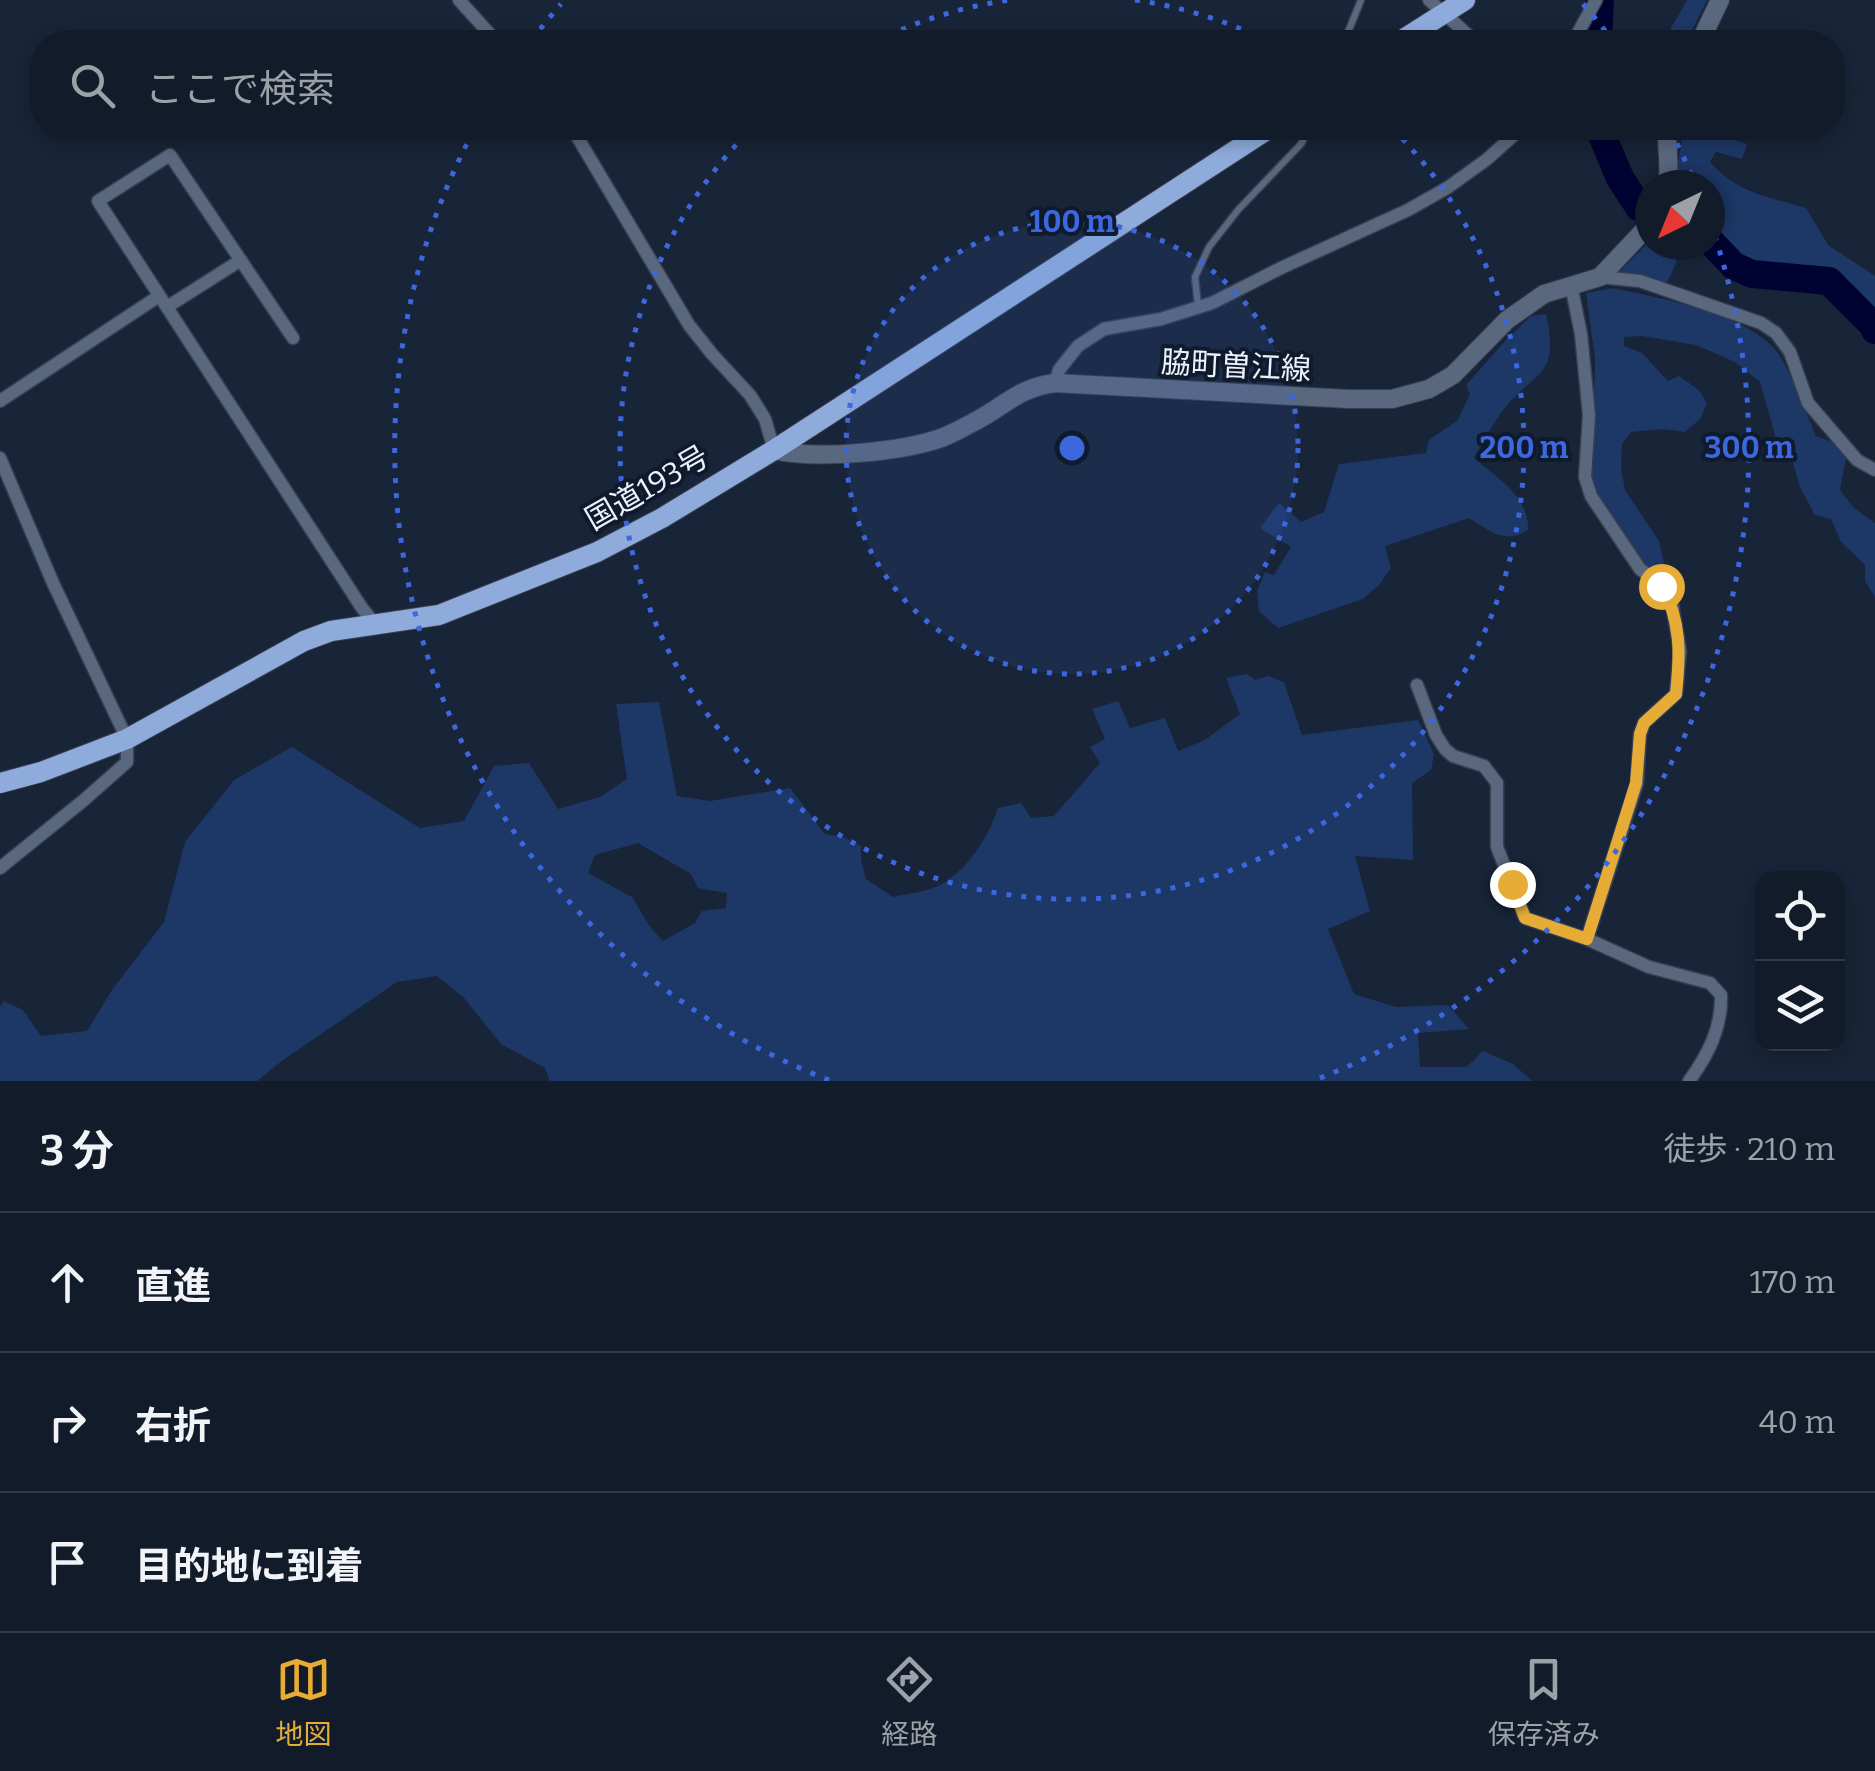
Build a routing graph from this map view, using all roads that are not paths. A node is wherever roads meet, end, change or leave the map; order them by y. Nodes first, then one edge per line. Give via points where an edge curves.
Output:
1 (460, 0) edge
2 (1361, 0) edge
3 (1464, 0) edge
4 (1720, 0) edge
5 (1595, 1) edge
6 (1437, 6) edge
7 (486, 30) edge
8 (1349, 30) edge
9 (1412, 30) edge
10 (1463, 30) edge
11 (1579, 30) edge
12 (1706, 30) edge
13 (579, 140) edge
14 (1252, 140) edge
15 (1304, 140) edge
16 (1508, 140) edge
17 (1667, 140) edge
18 (1668, 170) edge
19 (1635, 240) edge
20 (241, 260) junction
21 (1600, 276) junction
22 (1571, 285) junction
23 (163, 302) junction
24 (1198, 308) junction
25 (293, 338) dead end
26 (1055, 383) junction
27 (0, 401) edge
28 (774, 450) junction
29 (0, 458) edge
30 (1875, 470) edge
31 (376, 625) junction
32 (1417, 686) dead end
33 (127, 739) junction
34 (0, 783) edge
35 (0, 868) edge
36 (1587, 939) junction
37 (1689, 1081) edge

1 - 7 street
2 - 8 lane
3 - 6 highway
4 - 12 main road
5 - 11 street
6 - 9 highway
6 - 10 street
13 - 28 street via 689,325 750,395
14 - 28 highway, 国道193号
15 - 24 lane via 1210,247 1195,277
16 - 24 street via 1408,210
17 - 18 main road
19 - 21 main road, 脇町曽江線
20 - 23 street
20 - 23 street via 170,154 98,201
20 - 25 street
21 - 22 main road, 脇町曽江線
21 - 30 street via 1640,281 1762,323 1790,352 1808,403 1857,460
22 - 26 main road, 脇町曽江線 via 1544,294 1507,320 1453,375 1392,399
22 - 36 street via 1588,415 1584,477 1640,569 1672,604 1680,652 1676,694 1640,734 1636,783
23 - 27 street
23 - 31 street
24 - 26 street via 1104,329 1078,346
26 - 28 main road, 脇町曽江線 via 1034,386 943,437 824,454
28 - 31 highway, 国道193号 via 598,552 440,615
29 - 33 street
31 - 33 highway, 国道193号 via 304,641
32 - 36 street via 1445,749 1484,766 1498,783 1496,847 1525,918
33 - 34 highway, 国道193号
33 - 35 street via 126,762
36 - 37 street via 1649,968 1710,983 1721,995 1716,1035

